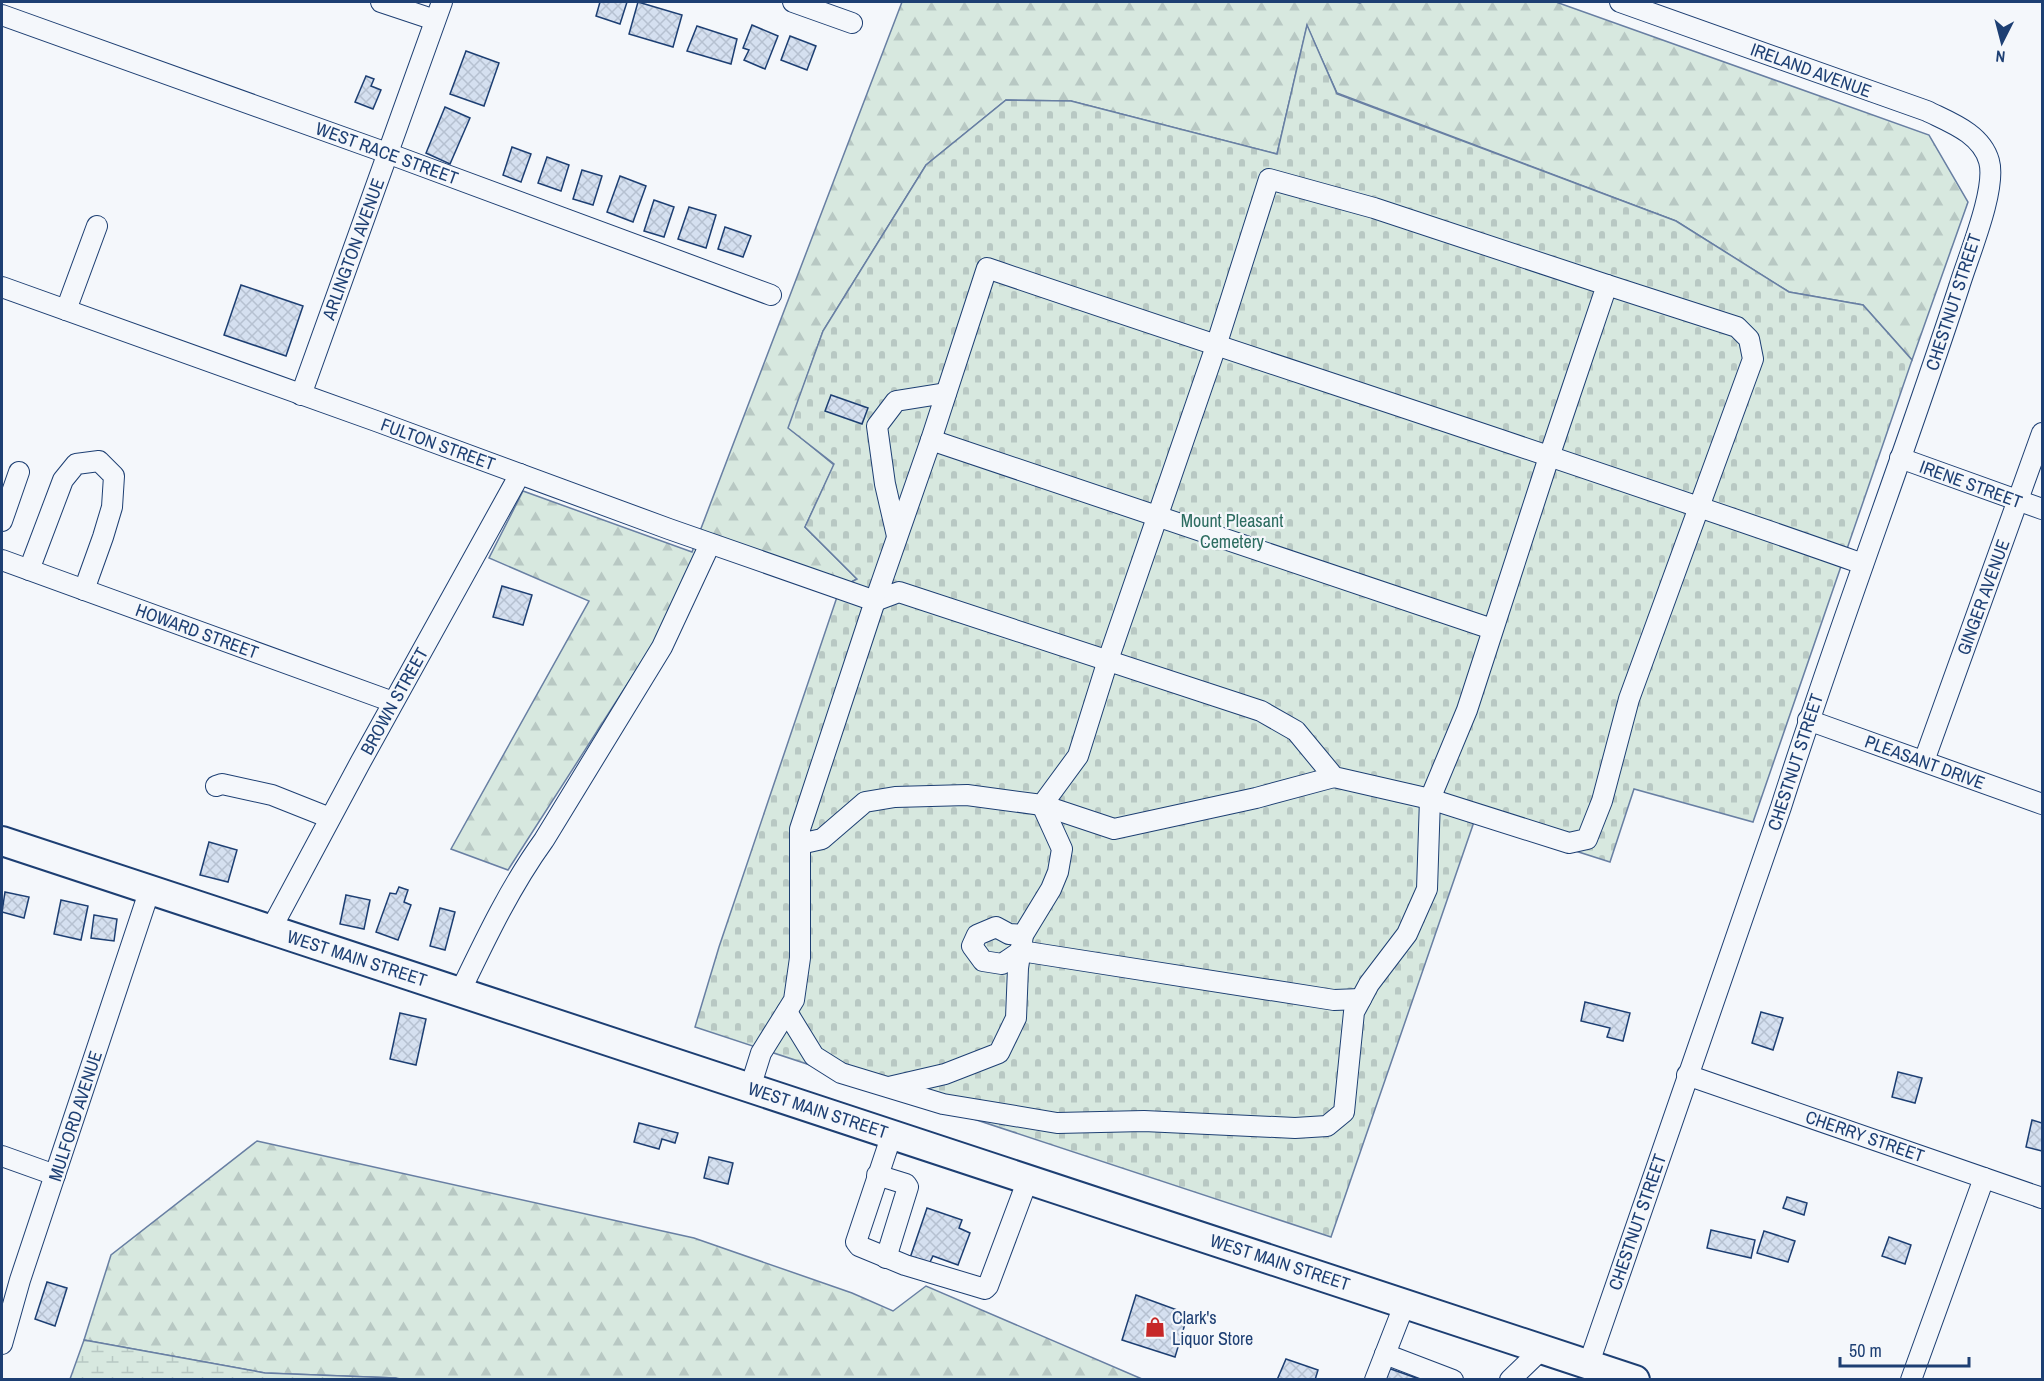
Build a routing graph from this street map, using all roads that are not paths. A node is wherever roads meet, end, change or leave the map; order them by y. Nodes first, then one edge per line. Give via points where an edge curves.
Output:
1 (381, 2) edge
2 (793, 2) edge
3 (1620, 2) edge
4 (438, 11) edge
5 (2, 15) edge
6 (852, 23) dead end
7 (387, 153) junction
8 (1989, 159) joint
9 (97, 226) dead end
10 (1607, 285) junction
11 (2, 287) edge
12 (771, 295) dead end
13 (66, 310) junction
14 (1216, 346) junction
15 (946, 393) junction
16 (301, 395) junction
17 (2043, 432) edge
18 (930, 440) junction
19 (1549, 457) junction
20 (1900, 458) junction
21 (19, 472) dead end
22 (520, 474) junction
23 (2018, 500) junction
24 (1699, 507) junction
25 (2043, 509) edge
26 (1155, 517) junction
27 (2, 521) edge
28 (897, 536) junction
29 (710, 544) junction
30 (2, 560) edge
31 (1863, 564) junction
32 (29, 570) junction
33 (84, 590) junction
34 (875, 601) junction
35 (1492, 629) junction
36 (1108, 660) junction
37 (393, 702) junction
38 (1808, 720) junction
39 (1924, 761) junction
40 (1334, 777) junction
41 (216, 786) dead end
42 (1430, 799) junction
43 (2043, 804) edge
44 (1042, 805) junction
45 (330, 818) junction
46 (2, 841) edge
47 (800, 844) junction
48 (150, 889) junction
49 (271, 929) junction
50 (1022, 943) junction
51 (460, 992) junction
52 (1361, 999) junction
53 (787, 1012) junction
54 (1687, 1075) junction
55 (750, 1088) junction
56 (886, 1088) junction
57 (892, 1134) junction
58 (2, 1156) edge
59 (55, 1174) junction
60 (878, 1175) junction
61 (1984, 1178) junction
62 (1028, 1179) junction
63 (2043, 1198) edge
64 (886, 1258) junction
65 (1405, 1303) junction
66 (2, 1344) edge
67 (1543, 1348) junction
68 (1385, 1354) junction
69 (1589, 1364) junction
70 (1375, 1380) edge
71 (1453, 1380) edge
72 (1510, 1380) edge
73 (1635, 1380) edge
74 (1911, 1380) edge

1 - 4 street
2 - 6 street
3 - 8 street, IRELAND AVENUE via 1927,111 1969,134
4 - 7 street, ARLINGTON AVENUE
5 - 7 street, WEST RACE STREET
7 - 12 street, WEST RACE STREET
7 - 16 street, ARLINGTON AVENUE
8 - 20 street, CHESTNUT STREET via 1986,203
9 - 13 street
10 - 14 street via 1374,208 1269,178
10 - 19 street
10 - 24 street via 1737,327 1749,339 1753,359
11 - 13 street, FULTON STREET
13 - 16 street, FULTON STREET
14 - 15 street via 987,268
14 - 19 street
14 - 26 street
15 - 18 street
15 - 28 street via 896,400 877,426
16 - 22 street, FULTON STREET
17 - 23 street, GINGER AVENUE
18 - 26 street
18 - 28 street
19 - 24 street
19 - 35 street
20 - 23 street, IRENE STREET
20 - 31 street, CHESTNUT STREET
21 - 27 street
22 - 29 street, FULTON STREET
22 - 37 street, BROWN STREET
23 - 25 street, IRENE STREET
23 - 39 street, GINGER AVENUE
24 - 31 street
24 - 42 street via 1629,699 1602,801 1587,840 1569,843
26 - 35 street
26 - 36 street
28 - 34 street
29 - 34 street, FULTON STREET
29 - 51 street via 662,647 524,868
30 - 32 street, HOWARD STREET
31 - 38 street, CHESTNUT STREET
32 - 33 street, HOWARD STREET
32 - 33 street via 63,480 76,464 99,460 114,476 112,507
33 - 37 street, HOWARD STREET
34 - 36 street via 899,592
34 - 47 street via 800,829
35 - 42 street via 1467,710
36 - 40 street via 1261,711 1296,731
36 - 44 street via 1078,756
37 - 45 street, BROWN STREET
38 - 39 street, PLEASANT DRIVE
38 - 54 street, CHESTNUT STREET
39 - 43 street, PLEASANT DRIVE
40 - 42 street
40 - 44 street via 1114,829
41 - 45 street via 272,795
42 - 52 street via 1427,889 1407,934
44 - 47 street via 967,795 865,802 822,840
44 - 50 street via 1062,849 1051,889
45 - 49 street, BROWN STREET
46 - 48 highway, WEST MAIN STREET
47 - 53 street via 800,958 794,1000
48 - 49 highway, WEST MAIN STREET
48 - 59 street, MULFORD AVENUE
49 - 51 highway, WEST MAIN STREET
50 - 52 street via 1334,1000
50 - 56 street via 1016,1018 999,1053 945,1074
51 - 55 highway, WEST MAIN STREET
52 - 56 street via 1354,1012 1344,1112 1327,1126 1057,1123 943,1104
53 - 55 street via 761,1053
53 - 56 street via 814,1056 841,1074
54 - 61 street, CHERRY STREET
54 - 69 street, CHESTNUT STREET
55 - 57 highway, WEST MAIN STREET
57 - 60 street
57 - 62 highway, WEST MAIN STREET
58 - 59 street
59 - 66 street, MULFORD AVENUE
60 - 64 street via 857,1238 859,1246
60 - 64 street via 908,1187
61 - 63 street, CHERRY STREET
61 - 74 street
62 - 64 street via 985,1288
62 - 65 highway, WEST MAIN STREET
65 - 67 highway, WEST MAIN STREET
65 - 68 street
67 - 69 highway, WEST MAIN STREET
67 - 72 street
68 - 70 street
68 - 71 street
69 - 73 highway, WEST MAIN STREET

